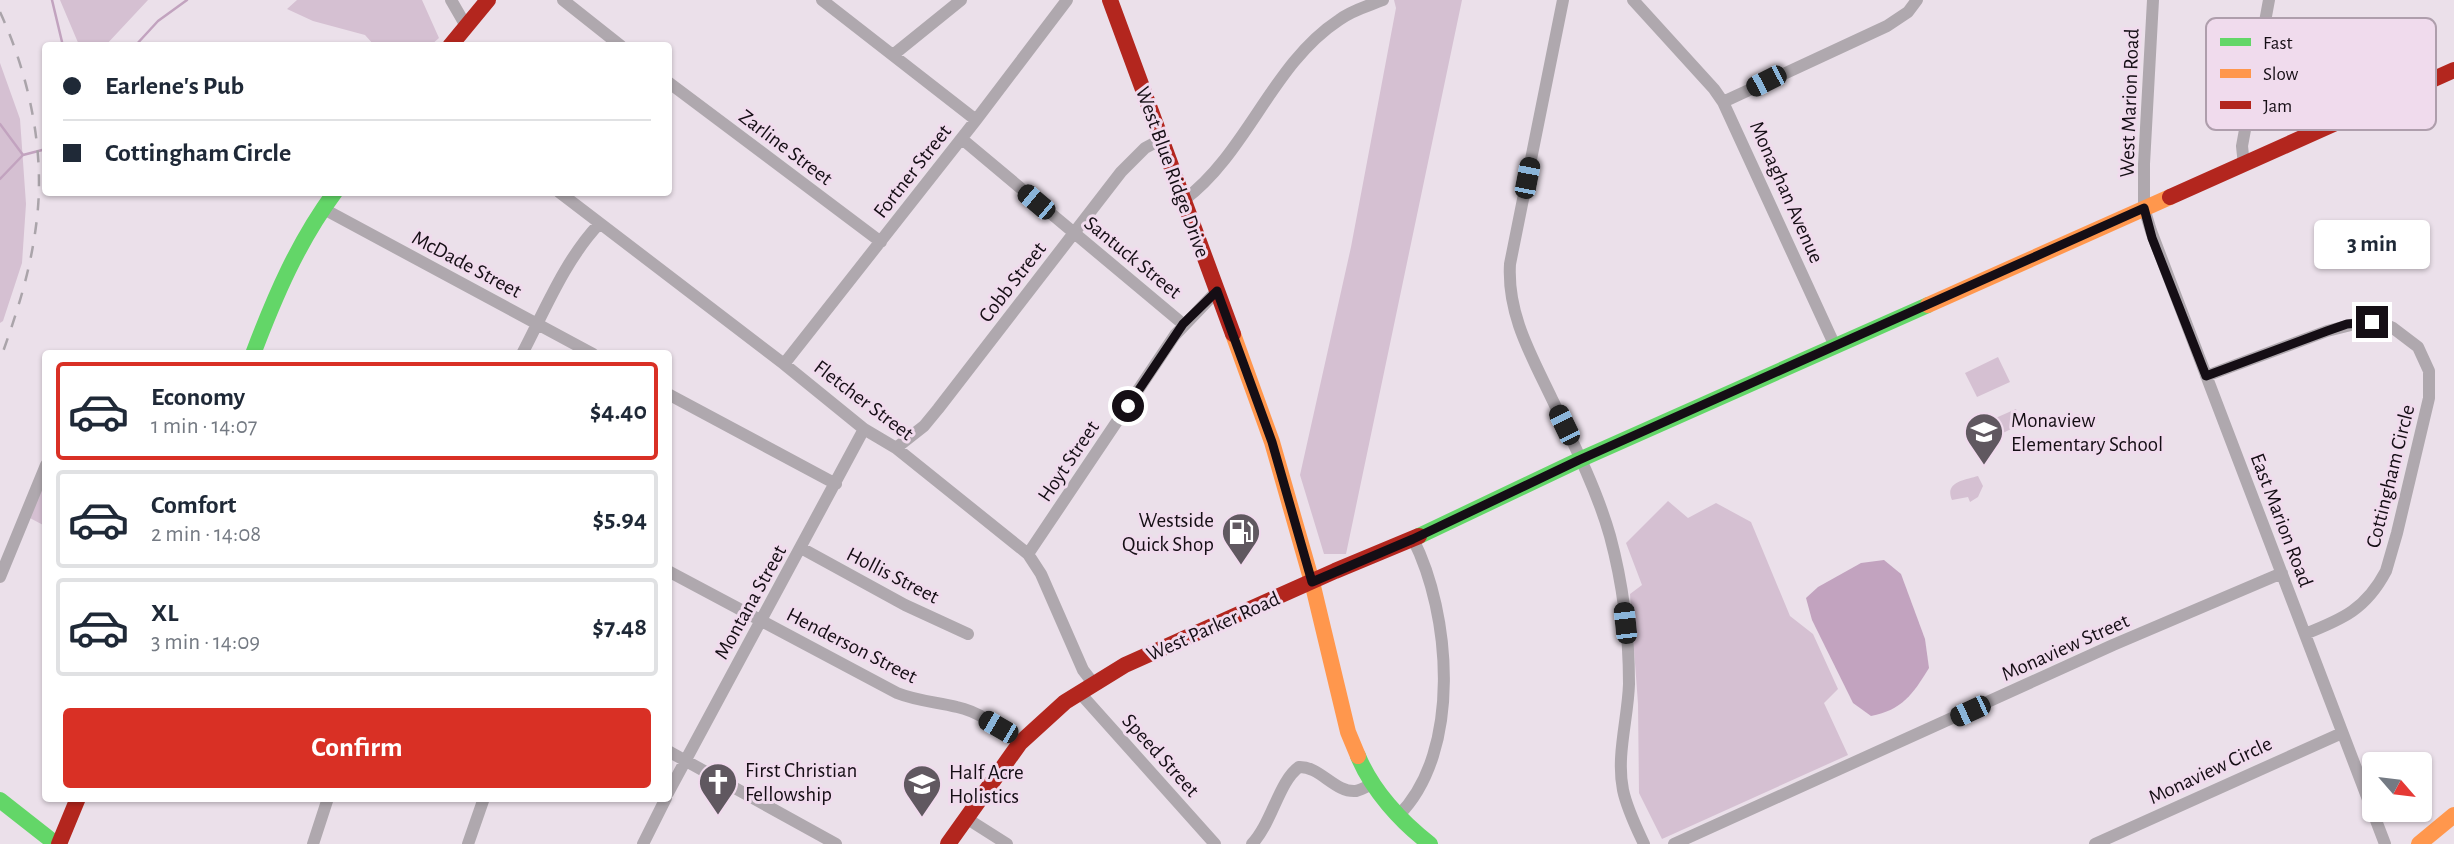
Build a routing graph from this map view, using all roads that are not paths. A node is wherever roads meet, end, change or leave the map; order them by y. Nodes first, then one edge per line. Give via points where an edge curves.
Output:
1 (451, 0) edge
2 (488, 0) edge
3 (563, 0) edge
4 (822, 0) edge
5 (961, 0) edge
6 (1067, 0) edge
7 (1110, 0) edge
8 (1383, 0) edge
9 (1563, 0) edge
10 (1633, 0) edge
11 (1917, 0) edge
12 (2152, 0) edge
13 (2269, 0) edge
14 (2266, 18) edge
15 (466, 26) junction
16 (453, 42) edge
17 (616, 42) edge
18 (893, 55) junction
19 (2454, 70) edge
20 (2436, 78) edge
21 (672, 85) edge
22 (1724, 102) junction
23 (976, 120) junction
24 (2245, 130) edge
25 (2320, 130) edge
26 (962, 139) junction
27 (1160, 140) junction
28 (2244, 164) junction
29 (332, 196) edge
30 (564, 196) edge
31 (1184, 200) junction
32 (323, 208) junction
33 (2144, 208) junction
34 (599, 224) junction
35 (1074, 234) junction
36 (881, 242) junction
37 (1217, 291) junction
38 (538, 324) junction
39 (1183, 324) junction
40 (1835, 346) junction
41 (255, 350) edge
42 (524, 350) edge
43 (586, 350) edge
44 (785, 364) junction
45 (2206, 376) junction
46 (672, 396) edge
47 (864, 429) junction
48 (896, 448) junction
49 (1579, 460) junction
50 (42, 475) edge
51 (836, 484) junction
52 (1413, 539) junction
53 (801, 548) junction
54 (1028, 554) junction
55 (672, 573) edge
56 (2282, 573) junction
57 (0, 577) edge
58 (1312, 582) junction
59 (762, 621) junction
60 (968, 634) dead end
61 (2305, 634) junction
62 (1093, 683) junction
63 (1079, 692) junction
64 (2342, 733) junction
65 (1020, 743) junction
66 (672, 753) edge
67 (685, 760) junction
68 (1372, 784) junction
69 (672, 786) edge
70 (0, 800) edge
71 (76, 802) edge
72 (327, 802) edge
73 (483, 802) edge
74 (664, 802) edge
75 (1399, 815) junction
76 (2454, 815) edge
77 (966, 818) junction
78 (57, 844) edge
79 (313, 844) edge
80 (468, 844) edge
81 (643, 844) edge
82 (836, 844) edge
83 (948, 844) edge
84 (1007, 844) edge
85 (1215, 844) edge
86 (1252, 844) edge
87 (1430, 844) edge
88 (1644, 844) edge
89 (1674, 844) edge
90 (2095, 844) edge
91 (2385, 844) edge
92 (2419, 844) edge

1 - 15 street
2 - 15 street
3 - 17 street
4 - 18 street
5 - 18 street
6 - 23 street, Fortner Street
7 - 27 street, West Blue Ridge Drive
8 - 31 street via 1350,13 1321,34 1293,64 1217,167
9 - 49 street via 1509,282 1523,339
10 - 22 street, Monaghan Avenue
11 - 22 street via 1887,26
12 - 33 street, West Marion Road
13 - 14 street
15 - 16 street
18 - 23 street
19 - 20 street, West Parker Road
21 - 36 street, Zarline Street
22 - 40 street, Monaghan Avenue
23 - 26 street, Fortner Street
24 - 28 street
25 - 28 street, West Parker Road
26 - 35 street, Santuck Street
26 - 36 street, Fortner Street
27 - 31 street, West Blue Ridge Drive
27 - 35 street, Cobb Street via 1121,172
28 - 33 street, West Parker Road
29 - 32 street
30 - 34 street, Fletcher Street
31 - 37 street, West Blue Ridge Drive
32 - 38 street, McDade Street
32 - 41 street via 290,260
33 - 40 street, West Parker Road
33 - 45 street, East Marion Road
34 - 38 street via 573,258
34 - 44 street, Fletcher Street
35 - 39 street, Santuck Street
35 - 48 street, Cobb Street via 938,410
36 - 44 street, Fortner Street
37 - 39 street, Hoyt Street
37 - 58 street, West Blue Ridge Drive via 1272,442
38 - 42 street
38 - 43 street, McDade Street
39 - 54 street, Hoyt Street
40 - 49 street, West Parker Road
44 - 47 street, Fletcher Street
45 - 56 street, East Marion Road
45 - 61 street, Cottingham Circle via 2363,322 2398,330 2425,359 2430,382 2427,411 2386,571 2357,609
46 - 51 street
47 - 48 street, Fletcher Street
47 - 51 street, Montana Street
48 - 54 street, Fletcher Street
49 - 52 street, West Parker Road
49 - 88 street via 1609,535 1624,606 1629,682 1622,788
50 - 57 street
51 - 53 street, Montana Street
52 - 58 street, West Parker Road
52 - 75 street via 1440,618 1443,690 1437,737 1425,778 1414,800
53 - 59 street, Montana Street
53 - 60 street, Hollis Street
54 - 62 street, Fletcher Street
55 - 59 street, Henderson Street
56 - 61 street, East Marion Road
56 - 89 street, Monaview Street
58 - 62 street, West Parker Road
58 - 68 street, West Blue Ridge Drive via 1348,732
59 - 65 street, Henderson Street via 897,693 975,713
59 - 67 street, Montana Street
61 - 64 street, East Marion Road
62 - 63 street, West Parker Road
63 - 65 street, West Parker Road
63 - 85 street, Speed Street
64 - 90 street, Monaview Circle
64 - 91 street, East Marion Road
65 - 77 street, West Parker Road
66 - 67 street
67 - 69 street, Montana Street
67 - 82 street
68 - 75 street, West Blue Ridge Drive
68 - 86 street via 1356,791 1347,789 1299,767
70 - 78 street
71 - 78 street
72 - 79 street
73 - 80 street
74 - 81 street, Montana Street
75 - 87 street, West Blue Ridge Drive
76 - 92 street
77 - 83 street, West Parker Road
77 - 84 street

